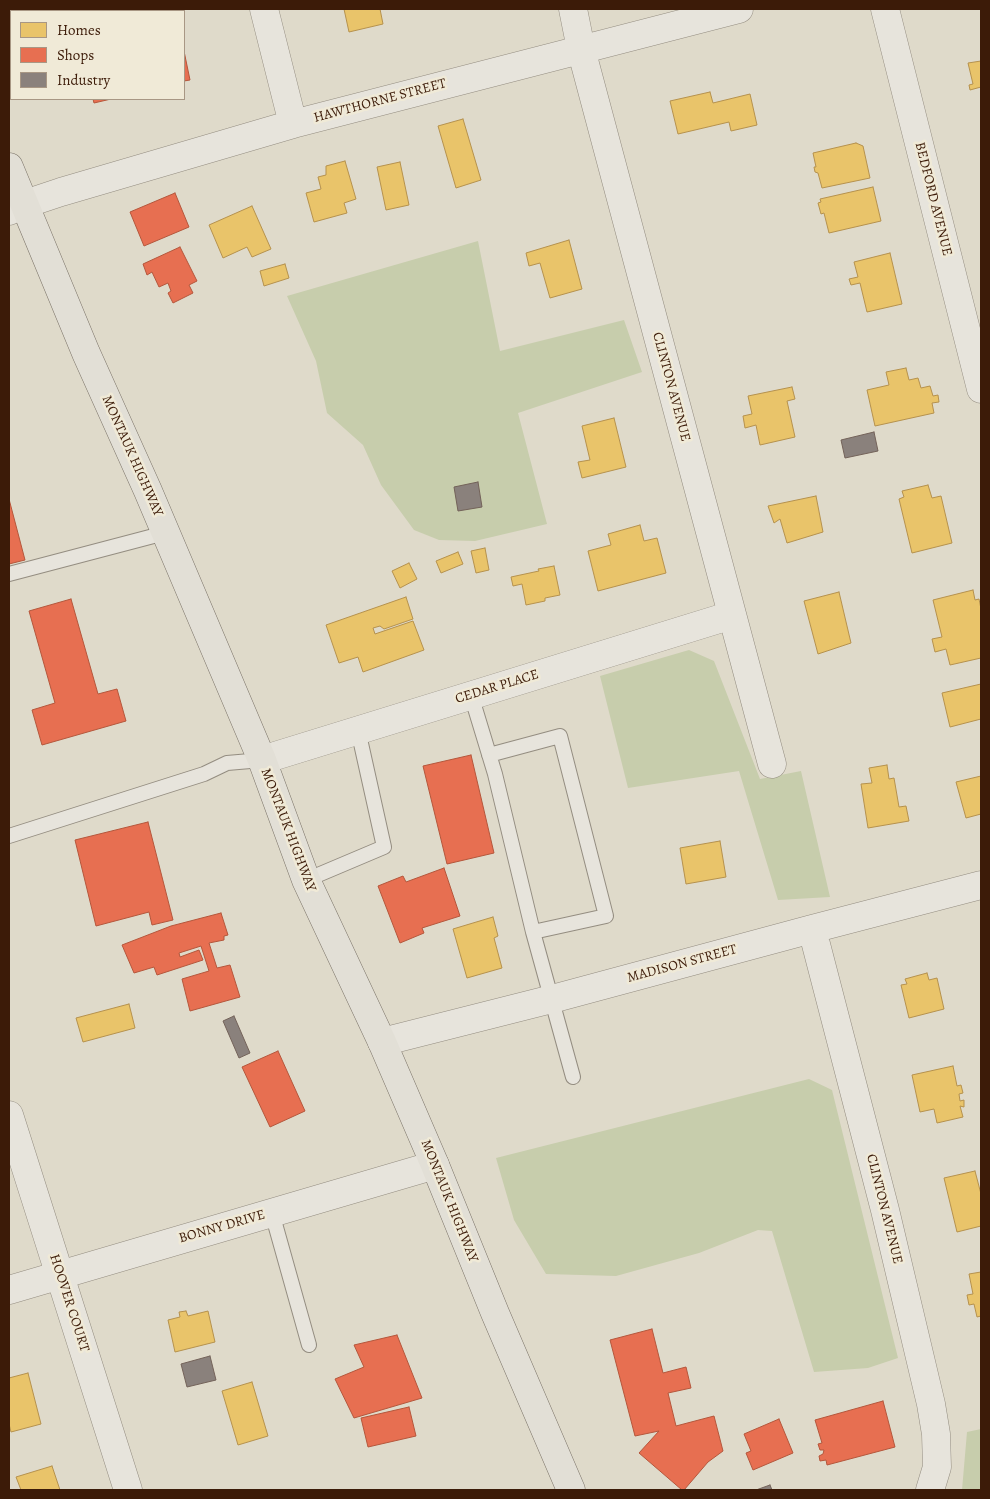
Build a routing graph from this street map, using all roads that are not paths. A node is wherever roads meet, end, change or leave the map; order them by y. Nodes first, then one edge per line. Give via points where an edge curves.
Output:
1 (264, 9) edge
2 (573, 9) edge
3 (739, 9) edge
4 (885, 9) edge
5 (581, 49) junction
6 (293, 124) junction
7 (9, 167) edge
8 (17, 208) edge
9 (981, 389) edge
10 (165, 533) junction
11 (9, 574) edge
12 (732, 615) junction
13 (471, 695) junction
14 (358, 730) junction
15 (489, 755) junction
16 (262, 760) junction
17 (772, 764) dead end
18 (9, 836) edge
19 (306, 880) junction
20 (981, 885) edge
21 (812, 929) junction
22 (533, 932) junction
23 (552, 999) junction
24 (382, 1042) junction
25 (573, 1077) dead end
26 (9, 1115) edge
27 (435, 1165) junction
28 (272, 1213) junction
29 (61, 1275) junction
30 (9, 1290) edge
31 (309, 1345) dead end
32 (128, 1490) edge
33 (571, 1490) edge
34 (930, 1490) edge

1 - 6 street
2 - 5 street, CLINTON AVENUE
3 - 5 street, HAWTHORNE STREET
4 - 9 street, BEDFORD AVENUE
5 - 6 street, HAWTHORNE STREET
5 - 12 street, CLINTON AVENUE
6 - 8 street, HAWTHORNE STREET
7 - 8 main road, MONTAUK HIGHWAY
8 - 10 main road, MONTAUK HIGHWAY via 86,353
10 - 11 lane
10 - 16 main road, MONTAUK HIGHWAY
12 - 13 street, CEDAR PLACE
12 - 17 street, CLINTON AVENUE
13 - 14 street, CEDAR PLACE
13 - 15 lane
14 - 16 street, CEDAR PLACE
14 - 19 lane via 384,847
15 - 22 lane
15 - 22 lane via 560,736 606,916
16 - 18 lane via 227,763 204,774
16 - 19 main road, MONTAUK HIGHWAY
19 - 24 main road, MONTAUK HIGHWAY
20 - 21 street, MADISON STREET
21 - 23 street, MADISON STREET
21 - 34 street, CLINTON AVENUE via 885,1210 930,1404 936,1434 937,1467
22 - 23 lane
23 - 24 street, MADISON STREET
23 - 25 lane
24 - 27 main road, MONTAUK HIGHWAY
26 - 29 street, HOOVER COURT
27 - 28 street, BONNY DRIVE
27 - 33 main road, MONTAUK HIGHWAY
28 - 29 street, BONNY DRIVE
28 - 31 lane
29 - 30 street, BONNY DRIVE
29 - 32 street, HOOVER COURT

